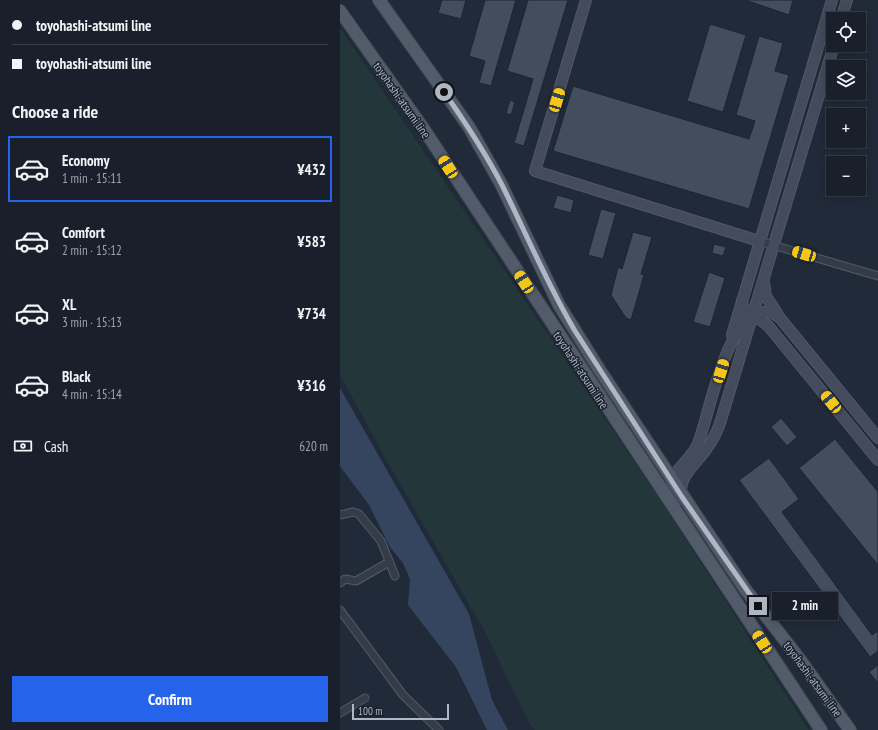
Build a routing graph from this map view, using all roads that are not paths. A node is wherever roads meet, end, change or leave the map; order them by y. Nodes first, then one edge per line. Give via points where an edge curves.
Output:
1 (379, 0) edge
2 (586, 0) edge
3 (832, 0) edge
4 (847, 0) edge
5 (340, 11) edge
6 (844, 12) edge
7 (832, 52) edge
8 (759, 241) junction
9 (774, 245) junction
10 (878, 276) edge
11 (764, 279) junction
12 (742, 301) junction
13 (752, 317) junction
14 (780, 318) junction
15 (774, 333) junction
16 (747, 334) junction
17 (726, 356) junction
18 (878, 438) edge
19 (652, 451) junction
20 (878, 460) edge
21 (697, 461) junction
22 (683, 465) junction
23 (652, 477) junction
24 (671, 480) junction
25 (682, 497) junction
26 (340, 515) edge
27 (389, 562) junction
28 (395, 576) dead end
29 (340, 583) edge
30 (340, 610) edge
31 (365, 698) dead end
32 (340, 713) edge
33 (812, 718) junction
34 (439, 730) edge
35 (821, 730) edge
36 (850, 730) edge

1 - 19 main road, toyohashi-atsumi line via 469,127 501,184 559,305
2 - 8 street via 535,171
3 - 8 street
4 - 6 street
5 - 23 main road, toyohashi-atsumi line via 427,135
7 - 9 street
8 - 9 street
8 - 12 street
9 - 10 street
9 - 11 street
11 - 13 street
11 - 14 street via 766,296
12 - 13 street via 744,309
12 - 17 street
13 - 14 street via 765,311
13 - 15 street via 764,322
13 - 16 street
13 - 17 street via 744,323
14 - 18 street
15 - 16 street via 758,326
15 - 20 street
16 - 21 street via 718,430
17 - 22 street via 698,444 692,456
19 - 22 street via 670,464
19 - 24 main road, toyohashi-atsumi line
21 - 24 street
21 - 25 street via 684,479
22 - 24 street
23 - 24 street via 661,481
23 - 33 main road, toyohashi-atsumi line
24 - 25 main road, toyohashi-atsumi line
24 - 33 street via 670,491 673,498 801,692
25 - 36 main road, toyohashi-atsumi line via 745,589
26 - 27 street via 353,512 359,514 381,541
27 - 28 street
27 - 29 street via 356,581 345,579
30 - 34 street via 403,695
31 - 32 street
33 - 35 main road, toyohashi-atsumi line

